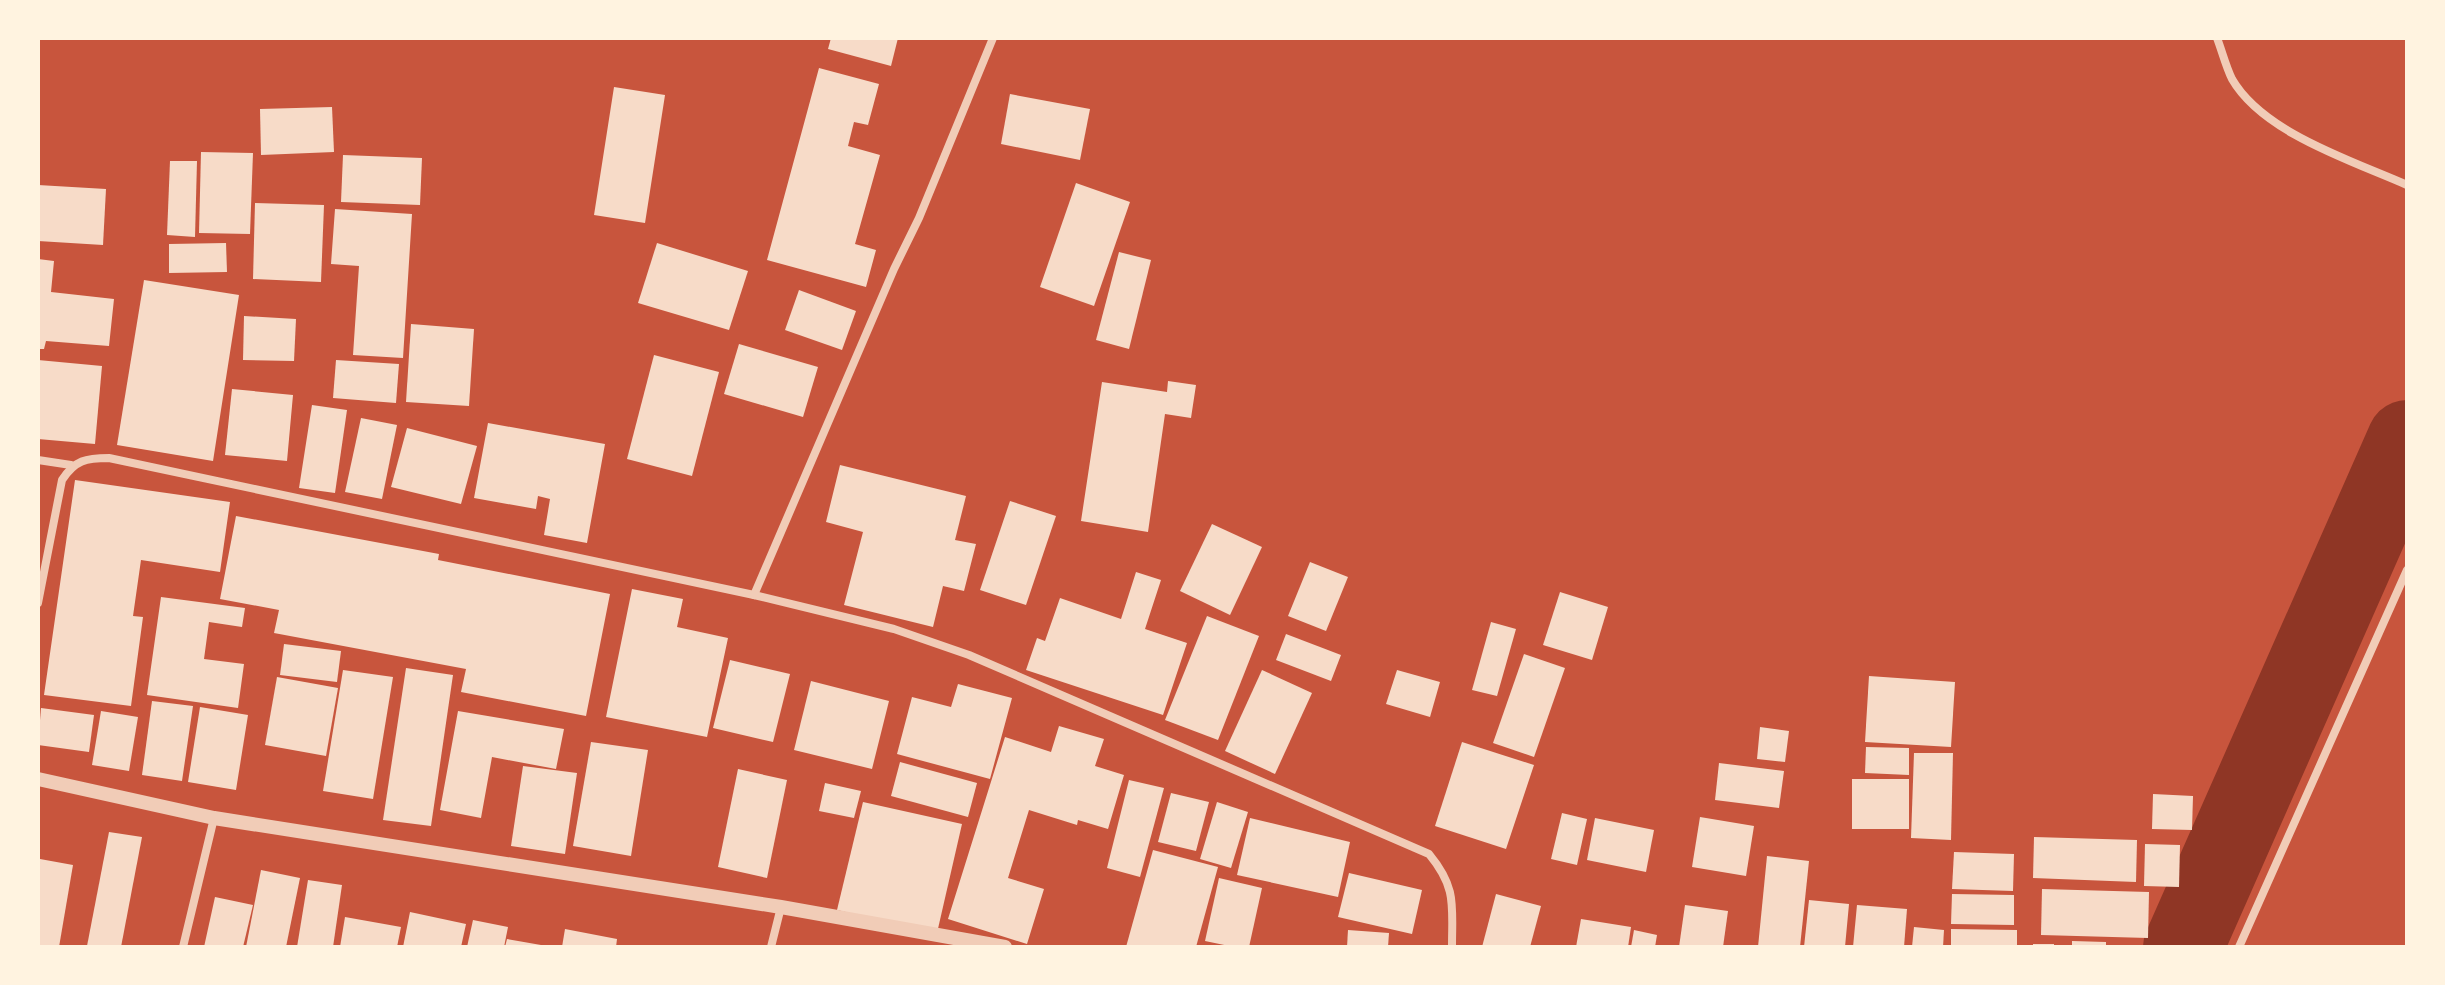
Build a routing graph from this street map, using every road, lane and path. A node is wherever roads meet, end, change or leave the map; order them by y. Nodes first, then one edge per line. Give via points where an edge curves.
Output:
1 (993, 38) edge
2 (2217, 38) edge
3 (2407, 185) edge
4 (38, 460) edge
5 (71, 465) junction
6 (2407, 570) edge
7 (754, 595) junction
8 (38, 603) edge
9 (38, 779) edge
10 (214, 818) junction
11 (781, 907) junction
12 (183, 947) edge
13 (771, 947) edge
14 (1005, 947) edge
15 (1452, 947) edge
16 (2239, 947) edge

1 - 7 street
2 - 3 street via 2232,79 2272,120
4 - 5 street
5 - 7 street via 85,458 109,458
5 - 8 street via 58,494
6 - 16 street
7 - 15 street via 894,629 969,655 1429,854 1451,892
9 - 10 street
10 - 11 street
10 - 12 street
11 - 13 street
11 - 14 street

